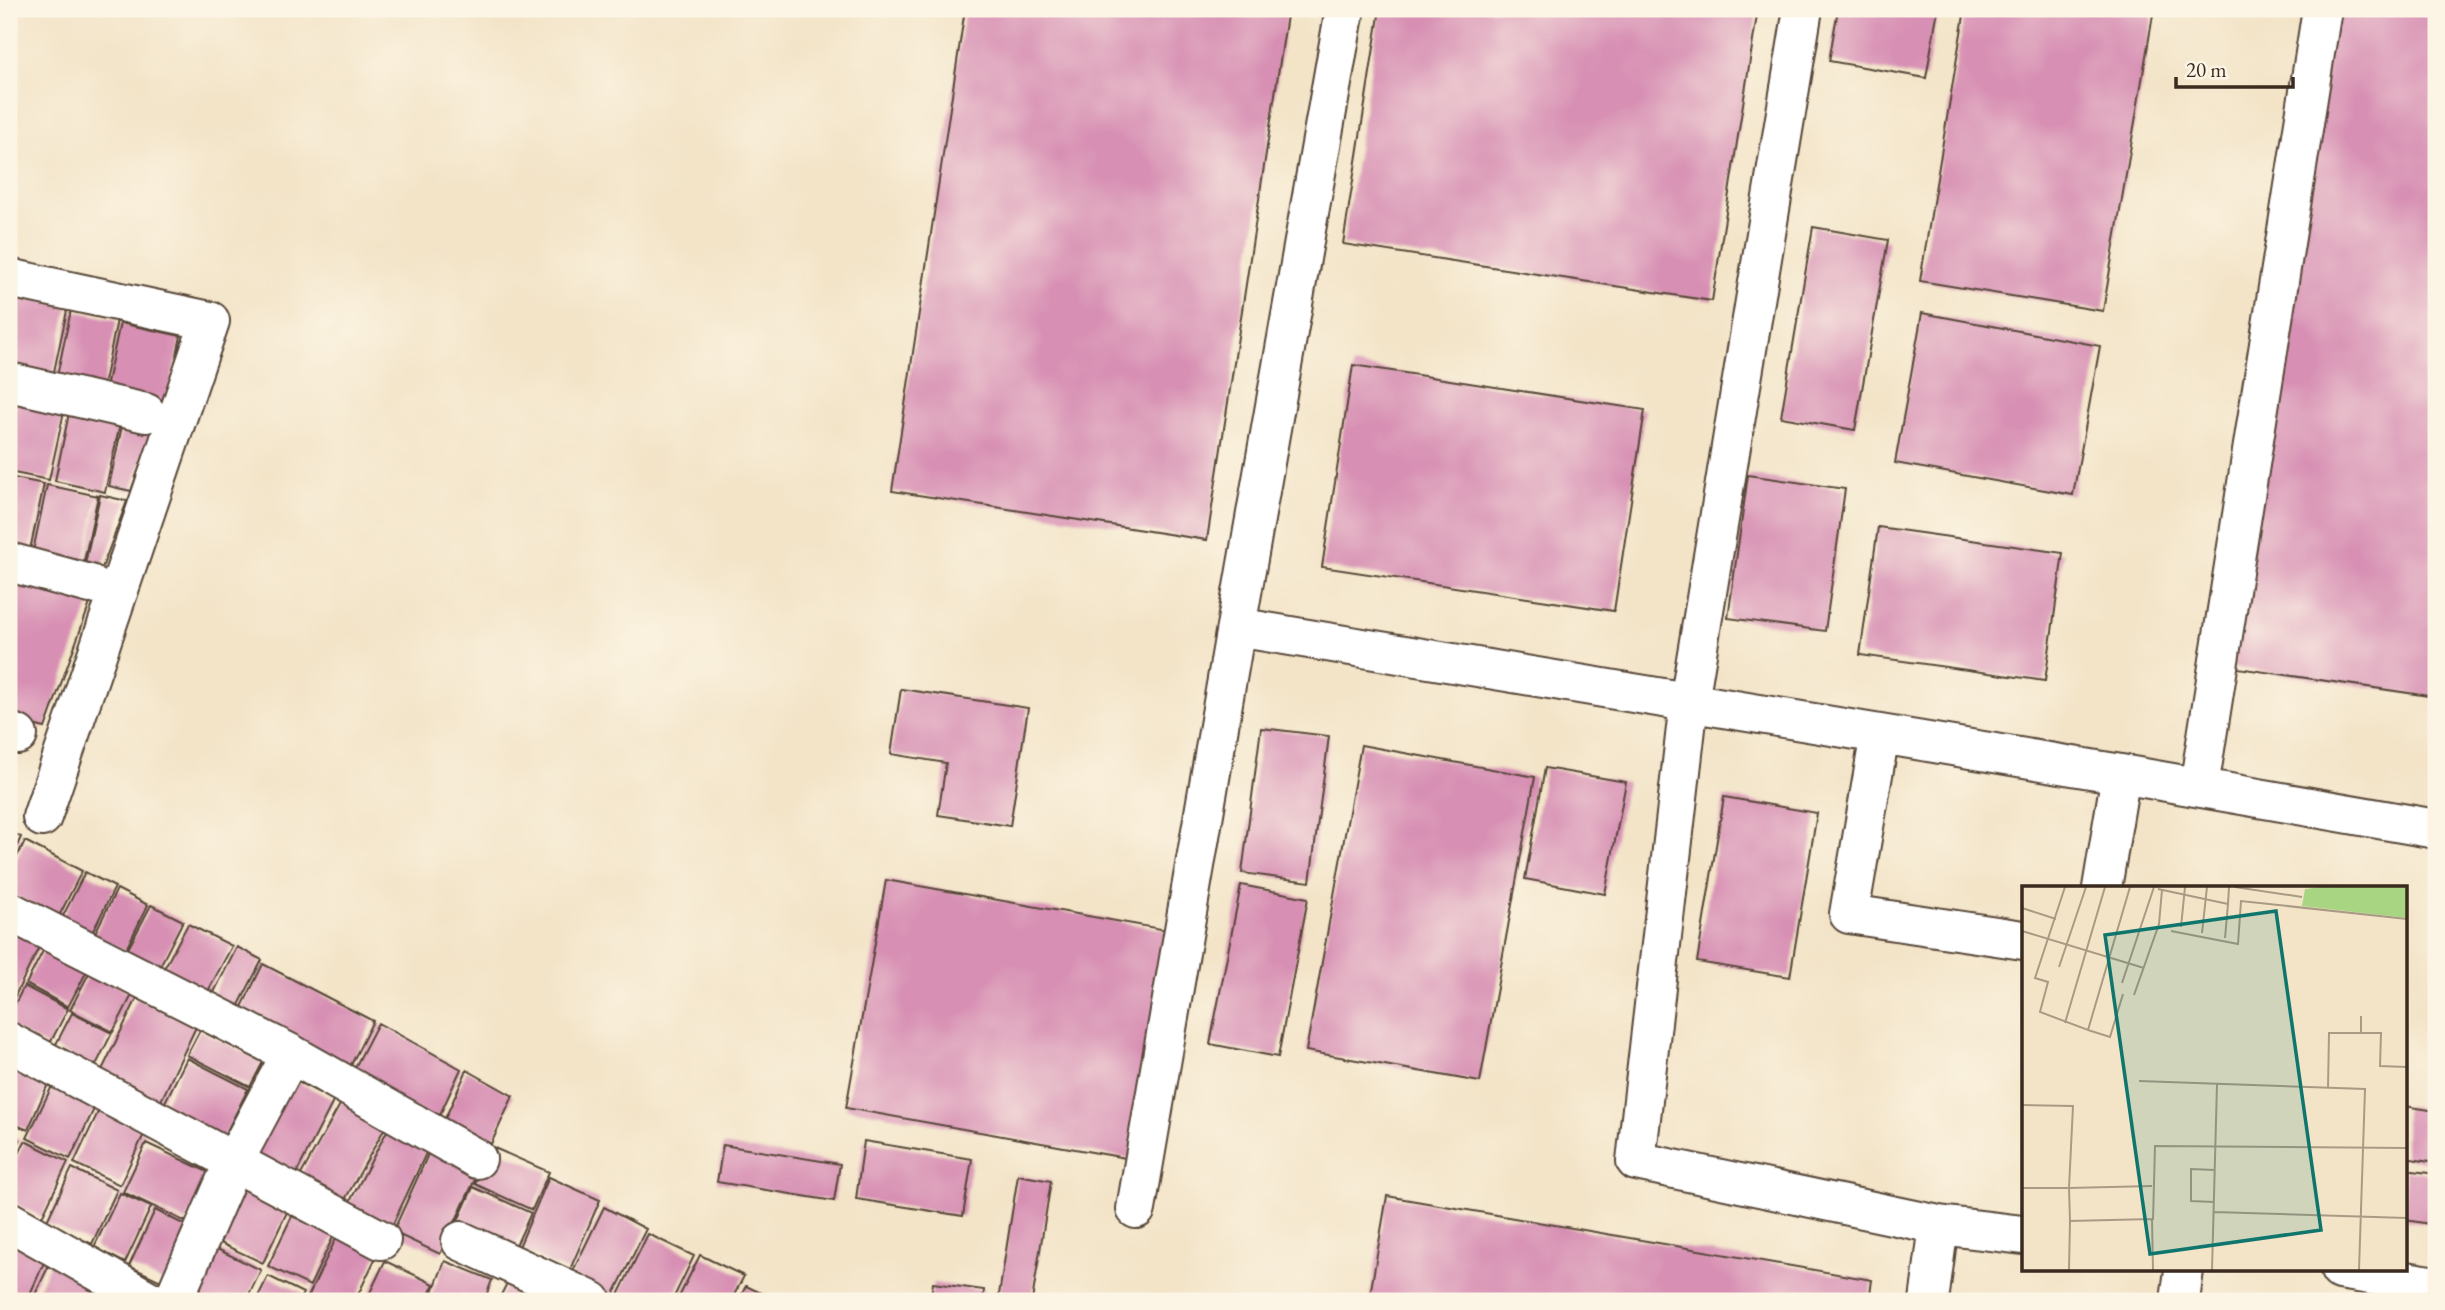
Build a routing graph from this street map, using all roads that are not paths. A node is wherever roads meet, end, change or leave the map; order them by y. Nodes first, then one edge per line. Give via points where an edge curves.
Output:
1 (1345, 9) edge
2 (1803, 9) edge
3 (2322, 9) edge
4 (9, 278) edge
5 (9, 382) edge
6 (146, 413) dead end
7 (9, 562) edge
8 (90, 583) dead end
9 (1236, 627) junction
10 (1689, 702) junction
11 (1880, 734) junction
12 (2121, 774) junction
13 (2199, 787) junction
14 (42, 817) dead end
15 (2436, 829) edge
16 (2102, 886) edge
17 (9, 911) edge
18 (2022, 940) edge
19 (9, 1042) edge
20 (291, 1054) junction
21 (477, 1159) dead end
22 (234, 1161) junction
23 (1136, 1209) dead end
24 (9, 1221) edge
25 (1939, 1226) junction
26 (2022, 1235) edge
27 (381, 1240) dead end
28 (461, 1241) dead end
29 (2184, 1272) edge
30 (2352, 1272) edge
31 (2436, 1286) edge
32 (150, 1301) edge
33 (173, 1301) edge
34 (592, 1301) edge
35 (1929, 1301) edge
36 (2180, 1301) edge

1 - 9 street
2 - 10 street
3 - 13 street
4 - 14 street via 210,321
5 - 6 street
7 - 8 street
9 - 10 street
9 - 23 street
10 - 11 street
10 - 25 street via 1636,1161
11 - 12 street
11 - 18 street via 1849,914
12 - 13 street
12 - 16 street
13 - 15 street
17 - 20 street
19 - 22 street
20 - 21 street
20 - 22 street
22 - 27 street
22 - 33 street
24 - 32 street
25 - 26 street
25 - 35 street
28 - 34 street
29 - 36 street
30 - 31 street

